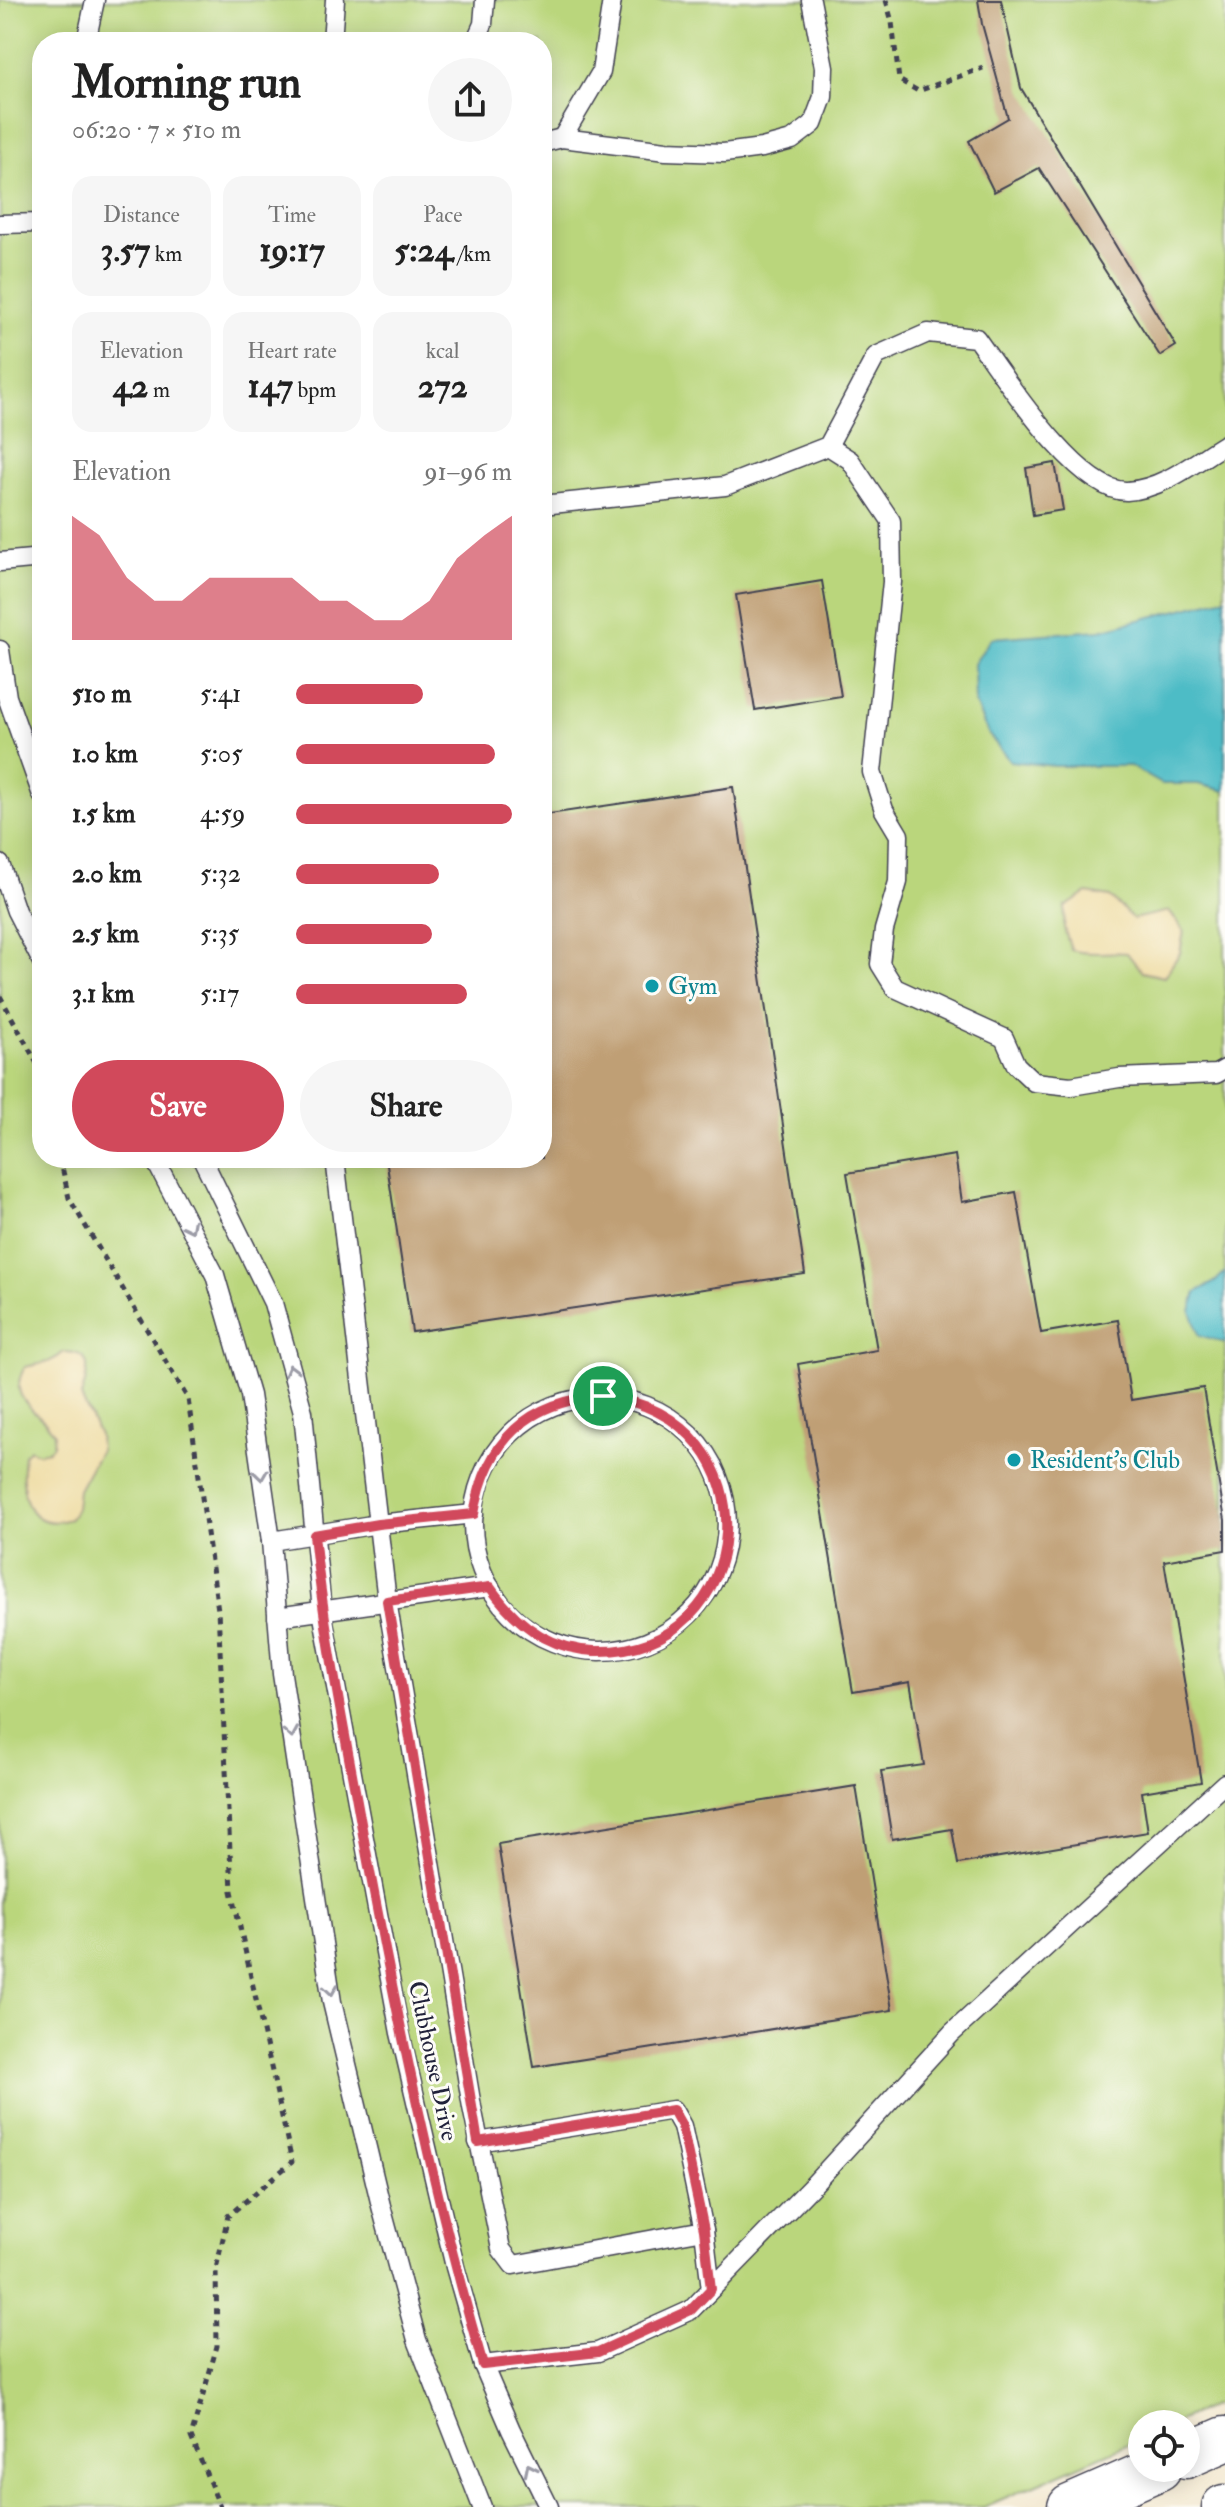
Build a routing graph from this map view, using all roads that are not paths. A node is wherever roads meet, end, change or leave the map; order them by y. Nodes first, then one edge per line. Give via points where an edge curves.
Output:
1 (95, 0) edge
2 (335, 0) edge
3 (485, 0) edge
4 (612, 0) edge
5 (811, 0) edge
6 (88, 32) edge
7 (333, 32) edge
8 (479, 32) edge
9 (562, 138) junction
10 (552, 140) edge
11 (32, 223) edge
12 (0, 224) edge
13 (1225, 444) edge
14 (828, 446) junction
15 (552, 504) edge
16 (32, 559) edge
17 (0, 562) edge
18 (0, 650) edge
19 (32, 767) edge
20 (0, 864) edge
21 (32, 942) edge
22 (1225, 1069) edge
23 (159, 1168) edge
24 (207, 1168) edge
25 (336, 1168) edge
26 (474, 1514) junction
27 (378, 1524) junction
28 (314, 1535) junction
29 (271, 1541) junction
30 (490, 1587) junction
31 (387, 1601) junction
32 (322, 1611) junction
33 (277, 1617) junction
34 (1225, 1783) edge
35 (478, 2142) junction
36 (704, 2230) junction
37 (711, 2289) junction
38 (483, 2365) junction
39 (1225, 2439) edge
40 (1200, 2450) edge
41 (1128, 2482) edge
42 (482, 2507) edge
43 (549, 2507) edge
44 (1070, 2507) edge

1 - 6 lane
2 - 7 lane
3 - 8 lane
4 - 9 lane via 601,72
5 - 9 lane via 824,67 823,97 813,124 792,140 724,153
9 - 10 lane
11 - 12 lane
13 - 14 lane via 1162,483 1125,491 1095,480 1046,435 976,338 928,333 876,356
14 - 15 lane via 725,486
14 - 22 lane via 850,460 891,521 892,582 872,772 899,835 898,882 880,964 895,988 1004,1038 1016,1065 1034,1082 1071,1086
16 - 17 lane
18 - 19 lane via 7,697
20 - 21 lane
23 -> 29 lane via 215,1275 250,1395
28 -> 24 lane, Clubhouse Drive via 303,1412 273,1303
25 - 27 lane
26 - 27 lane
26 - 30 lane via 476,1551
26 - 30 lane via 486,1468 515,1429 534,1414 579,1397 627,1399 671,1418 705,1452 725,1496 726,1545 710,1590 677,1625 635,1647 611,1651 563,1646 541,1637 521,1624
27 - 28 lane
27 - 31 lane
28 - 29 lane
28 - 32 lane, Clubhouse Drive
29 - 33 lane
30 - 31 lane
31 - 32 lane
31 - 35 lane
32 - 33 lane
32 - 38 lane, Clubhouse Drive via 400,2033
33 -> 42 lane via 332,2002 417,2340
34 - 37 lane via 952,2033
35 - 36 lane via 673,2110 682,2126
35 - 36 lane via 501,2249 513,2265
36 - 37 lane
37 - 38 lane via 691,2310 598,2352
43 -> 38 lane, Clubhouse Drive
39 - 40 main road
41 - 44 main road

